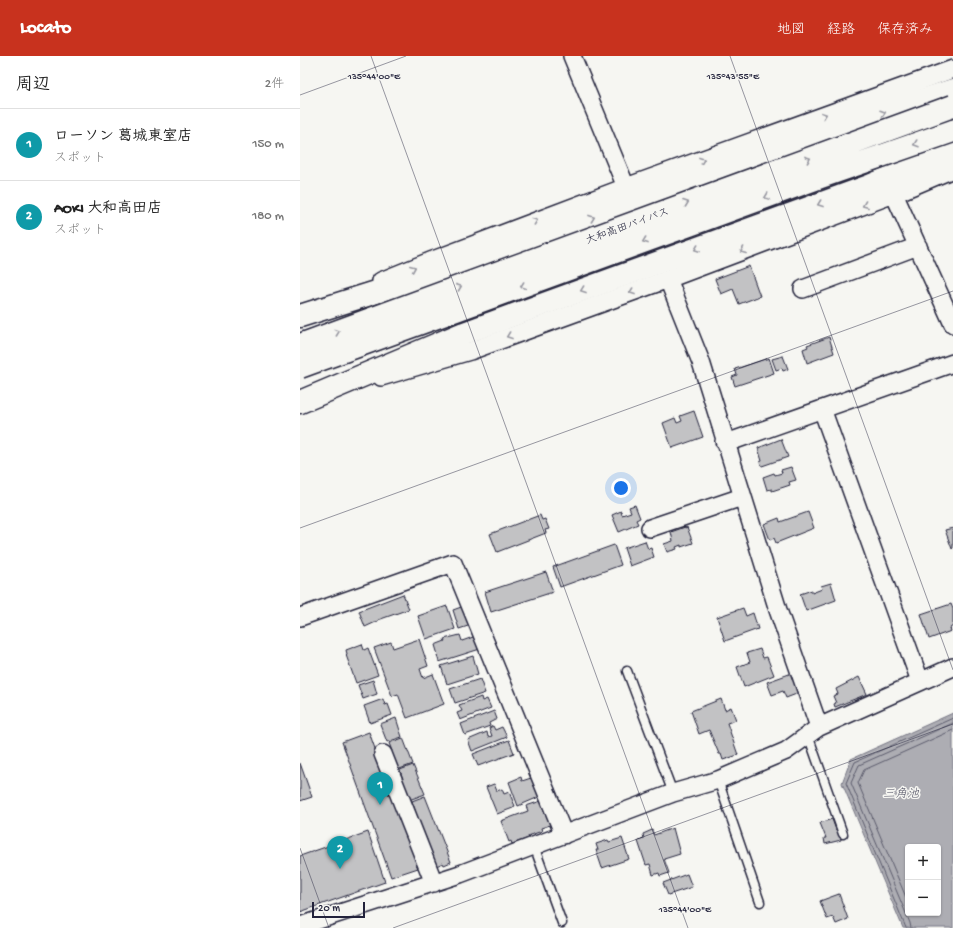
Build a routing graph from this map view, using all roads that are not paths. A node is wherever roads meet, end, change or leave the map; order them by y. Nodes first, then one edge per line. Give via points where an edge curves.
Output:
1 (572, 56) edge
2 (953, 69) edge
3 (953, 90) edge
4 (953, 106) edge
5 (953, 131) edge
6 (953, 150) edge
7 (953, 169) edge
8 (626, 187) junction
9 (894, 194) junction
10 (918, 246) junction
11 (668, 279) junction
12 (803, 289) dead end
13 (300, 316) edge
14 (953, 324) edge
15 (300, 345) edge
16 (953, 363) edge
17 (300, 367) edge
18 (307, 400) edge
19 (822, 409) junction
20 (724, 441) junction
21 (742, 497) junction
22 (650, 528) dead end
23 (300, 617) edge
24 (953, 667) edge
25 (627, 671) dead end
26 (920, 681) junction
27 (814, 731) junction
28 (383, 754) dead end
29 (718, 780) junction
30 (672, 793) junction
31 (843, 834) dead end
32 (564, 835) junction
33 (534, 846) junction
34 (434, 883) junction
35 (760, 902) dead end
36 (562, 923) dead end
37 (300, 926) edge

1 - 8 street
8 -> 2 street
13 -> 3 highway via 436,273 846,125
15 -> 4 highway, 大和高田バイパス, bridge
5 -> 17 highway, 大和高田バイパス, bridge
6 -> 18 highway via 869,186 464,333
7 - 9 street
13 -> 8 street via 432,260
9 - 10 street
9 -> 11 street
10 - 12 street
10 - 14 street
11 -> 18 street via 470,351
11 - 20 street via 701,362
16 - 19 street
19 - 20 street via 735,440
19 - 26 street
20 - 21 street
21 - 22 street
21 - 27 street
23 - 32 street via 453,563
24 - 26 street
25 - 30 lane
26 - 27 street
27 - 29 street via 786,751
27 - 31 lane
28 - 34 street
29 - 30 street
29 - 35 lane
30 - 32 street
32 - 33 street
33 - 34 street
33 - 36 lane
34 - 37 street

